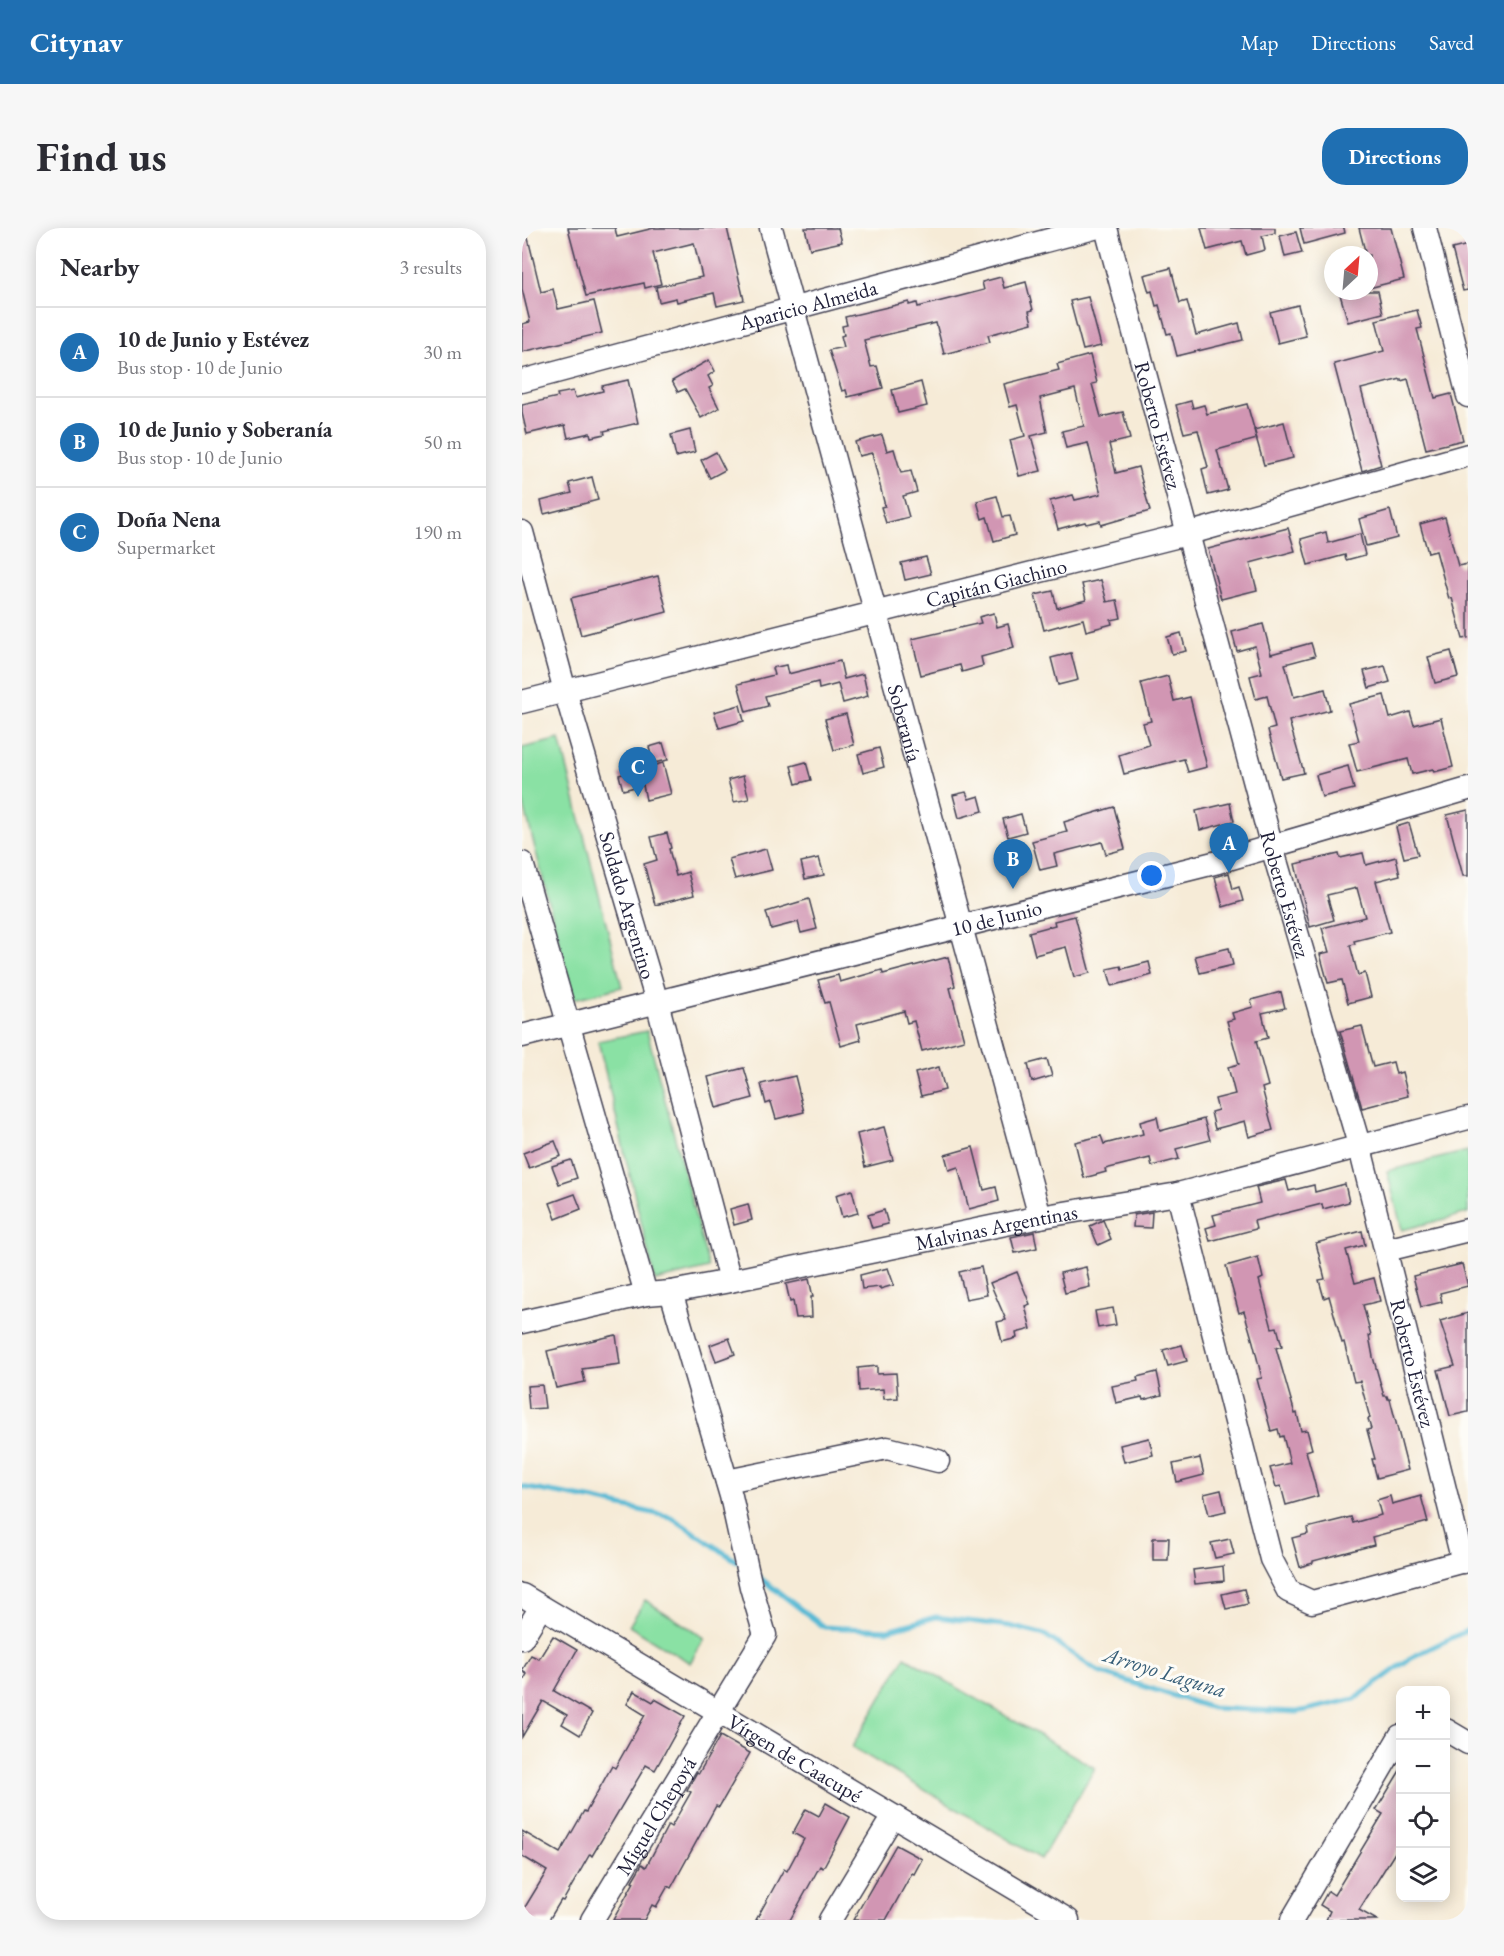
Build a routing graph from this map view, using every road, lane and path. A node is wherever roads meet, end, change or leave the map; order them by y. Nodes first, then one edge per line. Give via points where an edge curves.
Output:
1 (771, 228) edge
2 (1094, 228) edge
3 (1106, 228) edge
4 (1425, 228) edge
5 (793, 308) junction
6 (522, 381) edge
7 (1468, 396) edge
8 (1468, 455) edge
9 (522, 532) edge
10 (1187, 534) junction
11 (875, 613) junction
12 (565, 691) junction
13 (522, 702) edge
14 (1468, 789) edge
15 (1272, 847) junction
16 (522, 863) edge
17 (962, 925) junction
18 (657, 1002) junction
19 (567, 1023) junction
20 (522, 1036) edge
21 (1468, 1118) edge
22 (1360, 1148) junction
23 (1178, 1194) junction
24 (1040, 1217) junction
25 (1468, 1230) edge
26 (1386, 1250) junction
27 (730, 1281) junction
28 (671, 1292) junction
29 (646, 1294) junction
30 (522, 1322) edge
31 (938, 1461) dead end
32 (729, 1489) junction
33 (1466, 1561) edge
34 (532, 1601) edge
35 (522, 1638) edge
36 (717, 1712) junction
37 (1450, 1732) edge
38 (1399, 1740) edge
39 (1468, 1743) edge
40 (893, 1816) junction
41 (1057, 1917) edge
42 (592, 1920) edge
43 (830, 1920) edge
44 (1292, 1920) edge

1 - 5 street, Soberanía
2 - 5 street, Aparicio Almeida
3 - 10 street, Roberto Estévez
4 - 7 street
5 - 6 street, Aparicio Almeida
5 - 11 street, Soberanía
8 - 10 street, Capitán Giachino
9 - 12 street, Soldado Argentino
10 - 11 street, Capitán Giachino
10 - 15 street, Roberto Estévez
11 - 12 street, Capitán Giachino
11 - 17 street, Soberanía
12 - 13 street, Capitán Giachino
12 - 18 street, Soldado Argentino
14 - 15 street, 10 de Junio
15 - 17 street, 10 de Junio
15 - 22 street, Roberto Estévez
16 - 19 street
17 - 18 street, 10 de Junio
17 - 24 street, Soberanía
18 - 19 street, 10 de Junio
18 - 27 street, Soldado Argentino
19 - 20 street, 10 de Junio
19 - 29 street
21 - 22 street, Malvinas Argentinas
22 - 23 street, Malvinas Argentinas
22 - 26 street, Roberto Estévez
23 - 24 street, Malvinas Argentinas
23 - 33 street via 1271,1559 1288,1591 1311,1602
24 - 27 street, Malvinas Argentinas
25 - 26 street
26 - 33 street, Roberto Estévez
27 - 28 street, Malvinas Argentinas
28 - 29 street, Malvinas Argentinas
28 - 32 street, Miguel Chepoyá
29 - 30 street, Malvinas Argentinas
31 - 32 street via 887,1448
32 - 36 street, Miguel Chepoyá via 765,1635
34 - 35 street
34 - 36 street, Vírgen de Caacupé
36 - 40 street, Vírgen de Caacupé
36 - 42 street, Miguel Chepoyá
37 - 39 street
38 - 44 street
40 - 41 street, Vírgen de Caacupé
40 - 43 street

